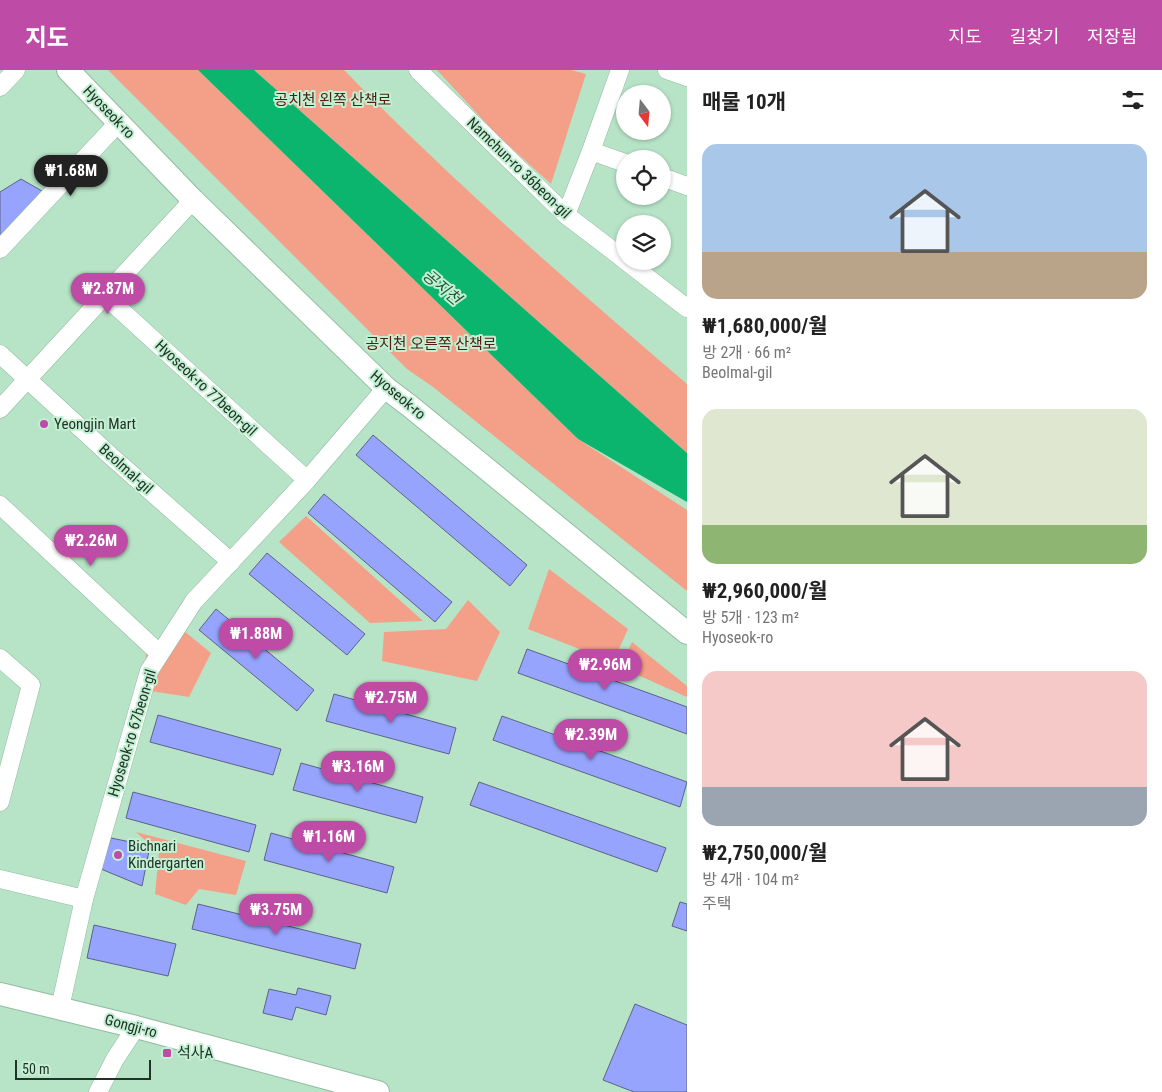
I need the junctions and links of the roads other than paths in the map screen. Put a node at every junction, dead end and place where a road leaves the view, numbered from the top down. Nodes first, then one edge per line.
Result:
1 (16, 70) edge
2 (68, 70) edge
3 (418, 70) edge
4 (620, 70) edge
5 (667, 70) edge
6 (687, 77) edge
7 (0, 87) edge
8 (119, 122) junction
9 (591, 151) junction
10 (616, 161) edge
11 (671, 180) edge
12 (687, 186) edge
13 (193, 200) junction
14 (566, 215) junction
15 (0, 249) edge
16 (616, 253) edge
17 (638, 270) edge
18 (104, 295) junction
19 (687, 308) edge
20 (0, 354) edge
21 (26, 379) junction
22 (386, 388) junction
23 (0, 409) edge
24 (307, 480) junction
25 (0, 505) edge
26 (231, 562) junction
27 (687, 633) edge
28 (159, 653) junction
29 (0, 658) edge
30 (0, 802) edge
31 (0, 879) edge
32 (84, 899) junction
33 (0, 994) edge
34 (60, 1008) junction
35 (136, 1027) junction
36 (98, 1092) edge
37 (378, 1092) edge

1 - 7 street
2 - 8 street, Hyoseok-ro
3 - 14 street, Namchun-ro 36beon-gil
4 - 9 street
5 - 6 street
8 - 13 street, Hyoseok-ro
8 - 15 street
9 - 10 street
9 - 14 street
11 - 12 street
13 - 18 street
13 - 22 street, Hyoseok-ro
14 - 16 street, Namchun-ro 36beon-gil
17 - 19 street, Namchun-ro 36beon-gil
18 - 21 street
18 - 24 street, Hyoseok-ro 77beon-gil
20 - 21 street, Beolmal-gil
21 - 23 street
21 - 26 street, Beolmal-gil
22 - 24 street, Hyoseok-ro 67beon-gil
22 - 27 street, Hyoseok-ro
24 - 26 street, Hyoseok-ro 67beon-gil
25 - 28 street
26 - 28 street, Hyoseok-ro 67beon-gil
28 - 32 street, Hyoseok-ro 67beon-gil
29 - 30 street
31 - 32 street
32 - 34 street, Hyoseok-ro 67beon-gil
33 - 34 street, Gongji-ro
34 - 35 street, Gongji-ro
35 - 36 street
35 - 37 street, Gongji-ro

